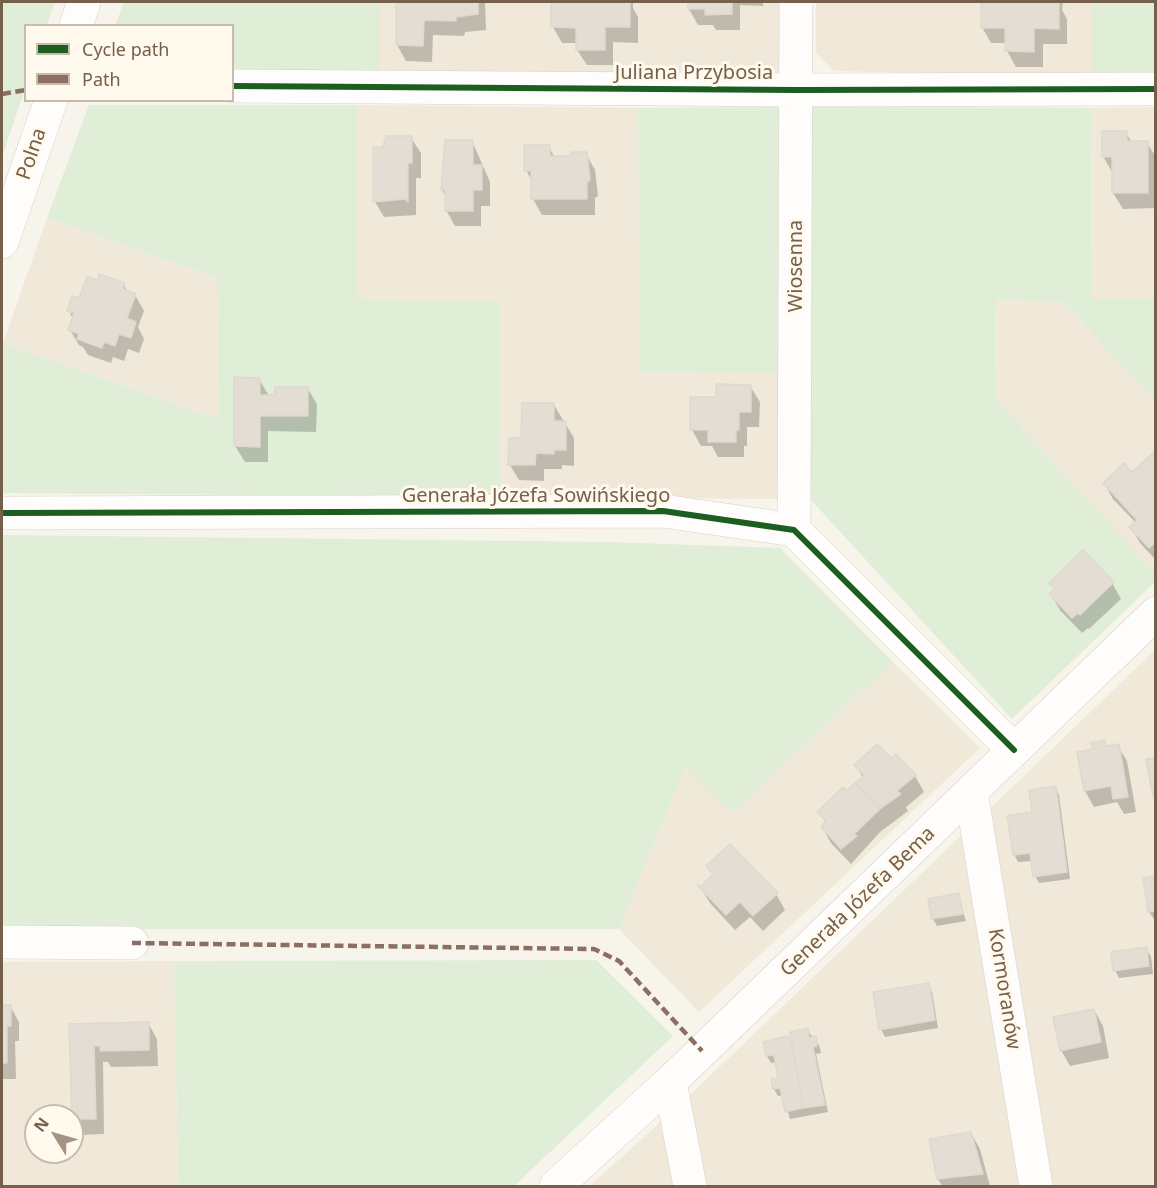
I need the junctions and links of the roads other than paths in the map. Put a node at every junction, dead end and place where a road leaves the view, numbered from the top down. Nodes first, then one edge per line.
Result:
1 (84, 2) edge
2 (796, 2) edge
3 (77, 24) edge
4 (234, 86) edge
5 (1155, 89) edge
6 (797, 90) junction
7 (50, 102) edge
8 (2, 242) edge
9 (2, 513) edge
10 (794, 530) junction
11 (1155, 614) edge
12 (1014, 750) junction
13 (972, 792) junction
14 (2, 942) edge
15 (132, 943) dead end
16 (670, 1082) junction
17 (556, 1186) edge
18 (690, 1186) edge
19 (1036, 1186) edge

1 - 3 street
2 - 6 street, Wiosenna
4 - 6 street, Juliana Przybosia
5 - 6 street, Juliana Przybosia
6 - 10 street, Wiosenna
7 - 8 street, Polna
9 - 10 street, Generała Józefa Sowińskiego
10 - 12 street
11 - 12 street, Generała Józefa Bema
12 - 13 street, Generała Józefa Bema
13 - 16 street, Generała Józefa Bema
13 - 19 street, Kormoranów
14 - 15 street
16 - 17 street, Generała Józefa Bema
16 - 18 street

